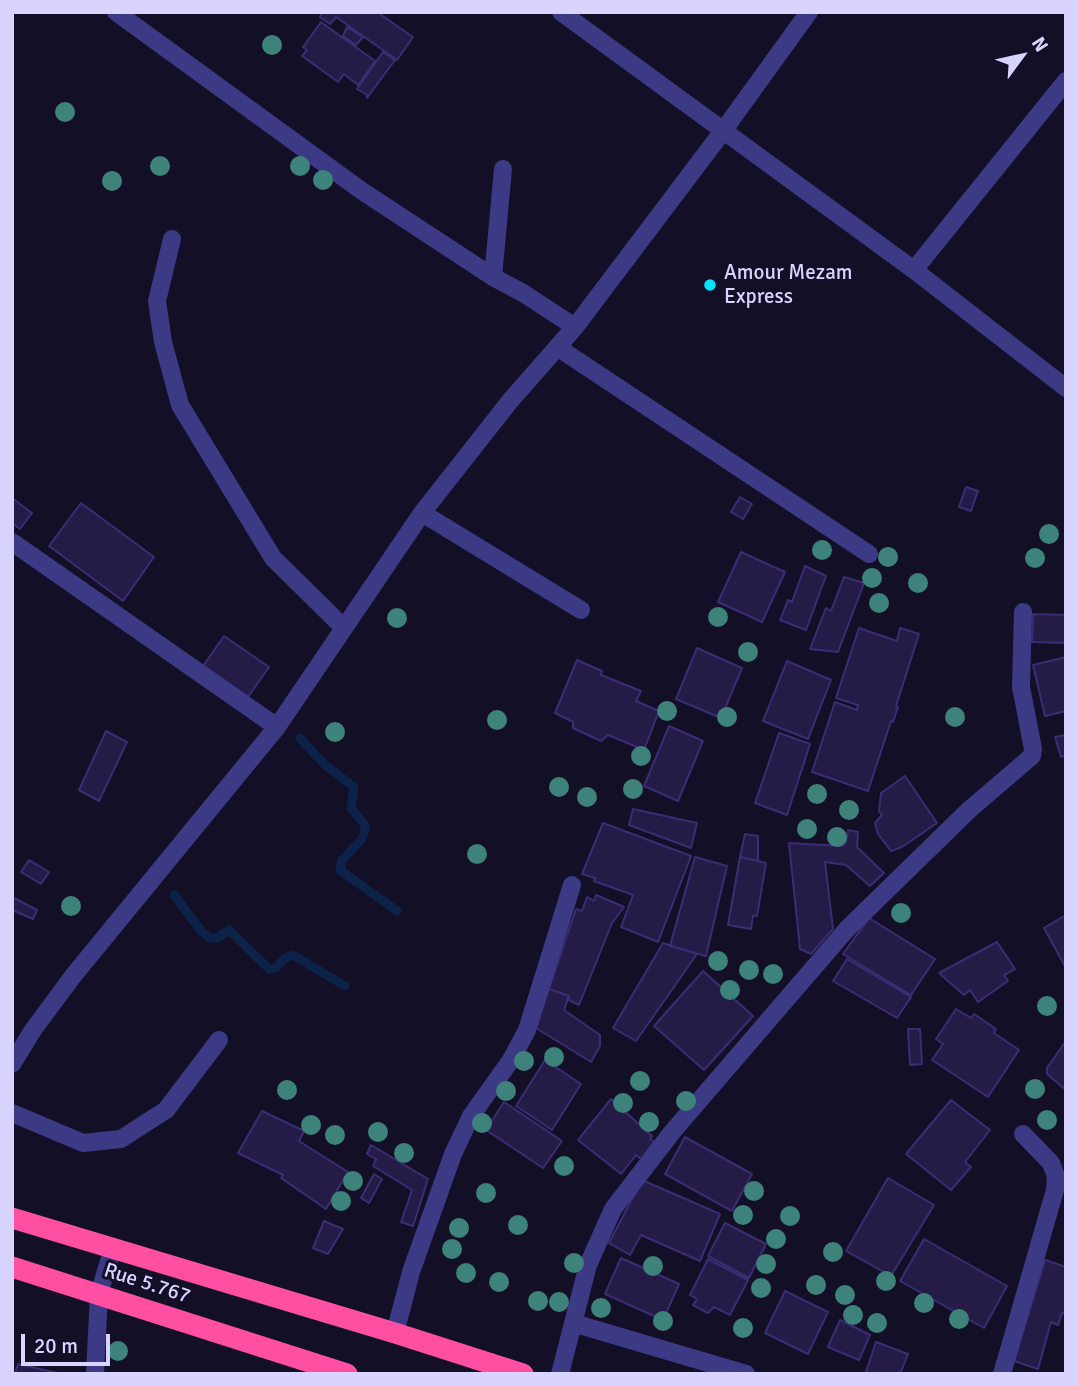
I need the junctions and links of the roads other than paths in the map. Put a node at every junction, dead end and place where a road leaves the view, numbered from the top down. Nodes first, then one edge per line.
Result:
1 (116, 12) edge
2 (561, 12) edge
3 (809, 12) edge
4 (1066, 81) edge
5 (723, 131) junction
6 (503, 170) dead end
7 (172, 239) dead end
8 (914, 270) junction
9 (494, 277) junction
10 (575, 327) junction
11 (557, 347) junction
12 (1066, 388) edge
13 (422, 513) junction
14 (12, 542) edge
15 (869, 554) dead end
16 (582, 610) dead end
17 (1023, 612) dead end
18 (344, 628) junction
19 (277, 727) junction
20 (572, 885) dead end
21 (219, 1040) dead end
22 (12, 1064) edge
23 (12, 1113) edge
24 (1023, 1134) dead end
25 (12, 1218) edge
26 (113, 1248) junction
27 (12, 1268) edge
28 (99, 1294) junction
29 (573, 1322) junction
30 (395, 1333) junction
31 (95, 1374) edge
32 (347, 1374) edge
33 (523, 1374) edge
34 (560, 1374) edge
35 (746, 1374) edge
36 (1002, 1374) edge

1 - 9 street
2 - 5 street
3 - 5 street
4 - 8 street
5 - 8 street
5 - 10 street
6 - 9 street
7 - 18 street
8 - 12 street
9 - 10 street
10 - 11 street
11 - 13 street
11 - 15 street
13 - 16 street
13 - 18 street
14 - 19 street
17 - 29 street
18 - 19 street
19 - 22 street
20 - 30 street
21 - 23 street
24 - 36 street
25 - 26 highway
26 - 28 street
26 - 30 highway
27 - 28 highway, Rue 5.767
28 - 31 street
28 - 32 highway, Rue 5.767
29 - 34 street
29 - 35 street
30 - 33 highway

